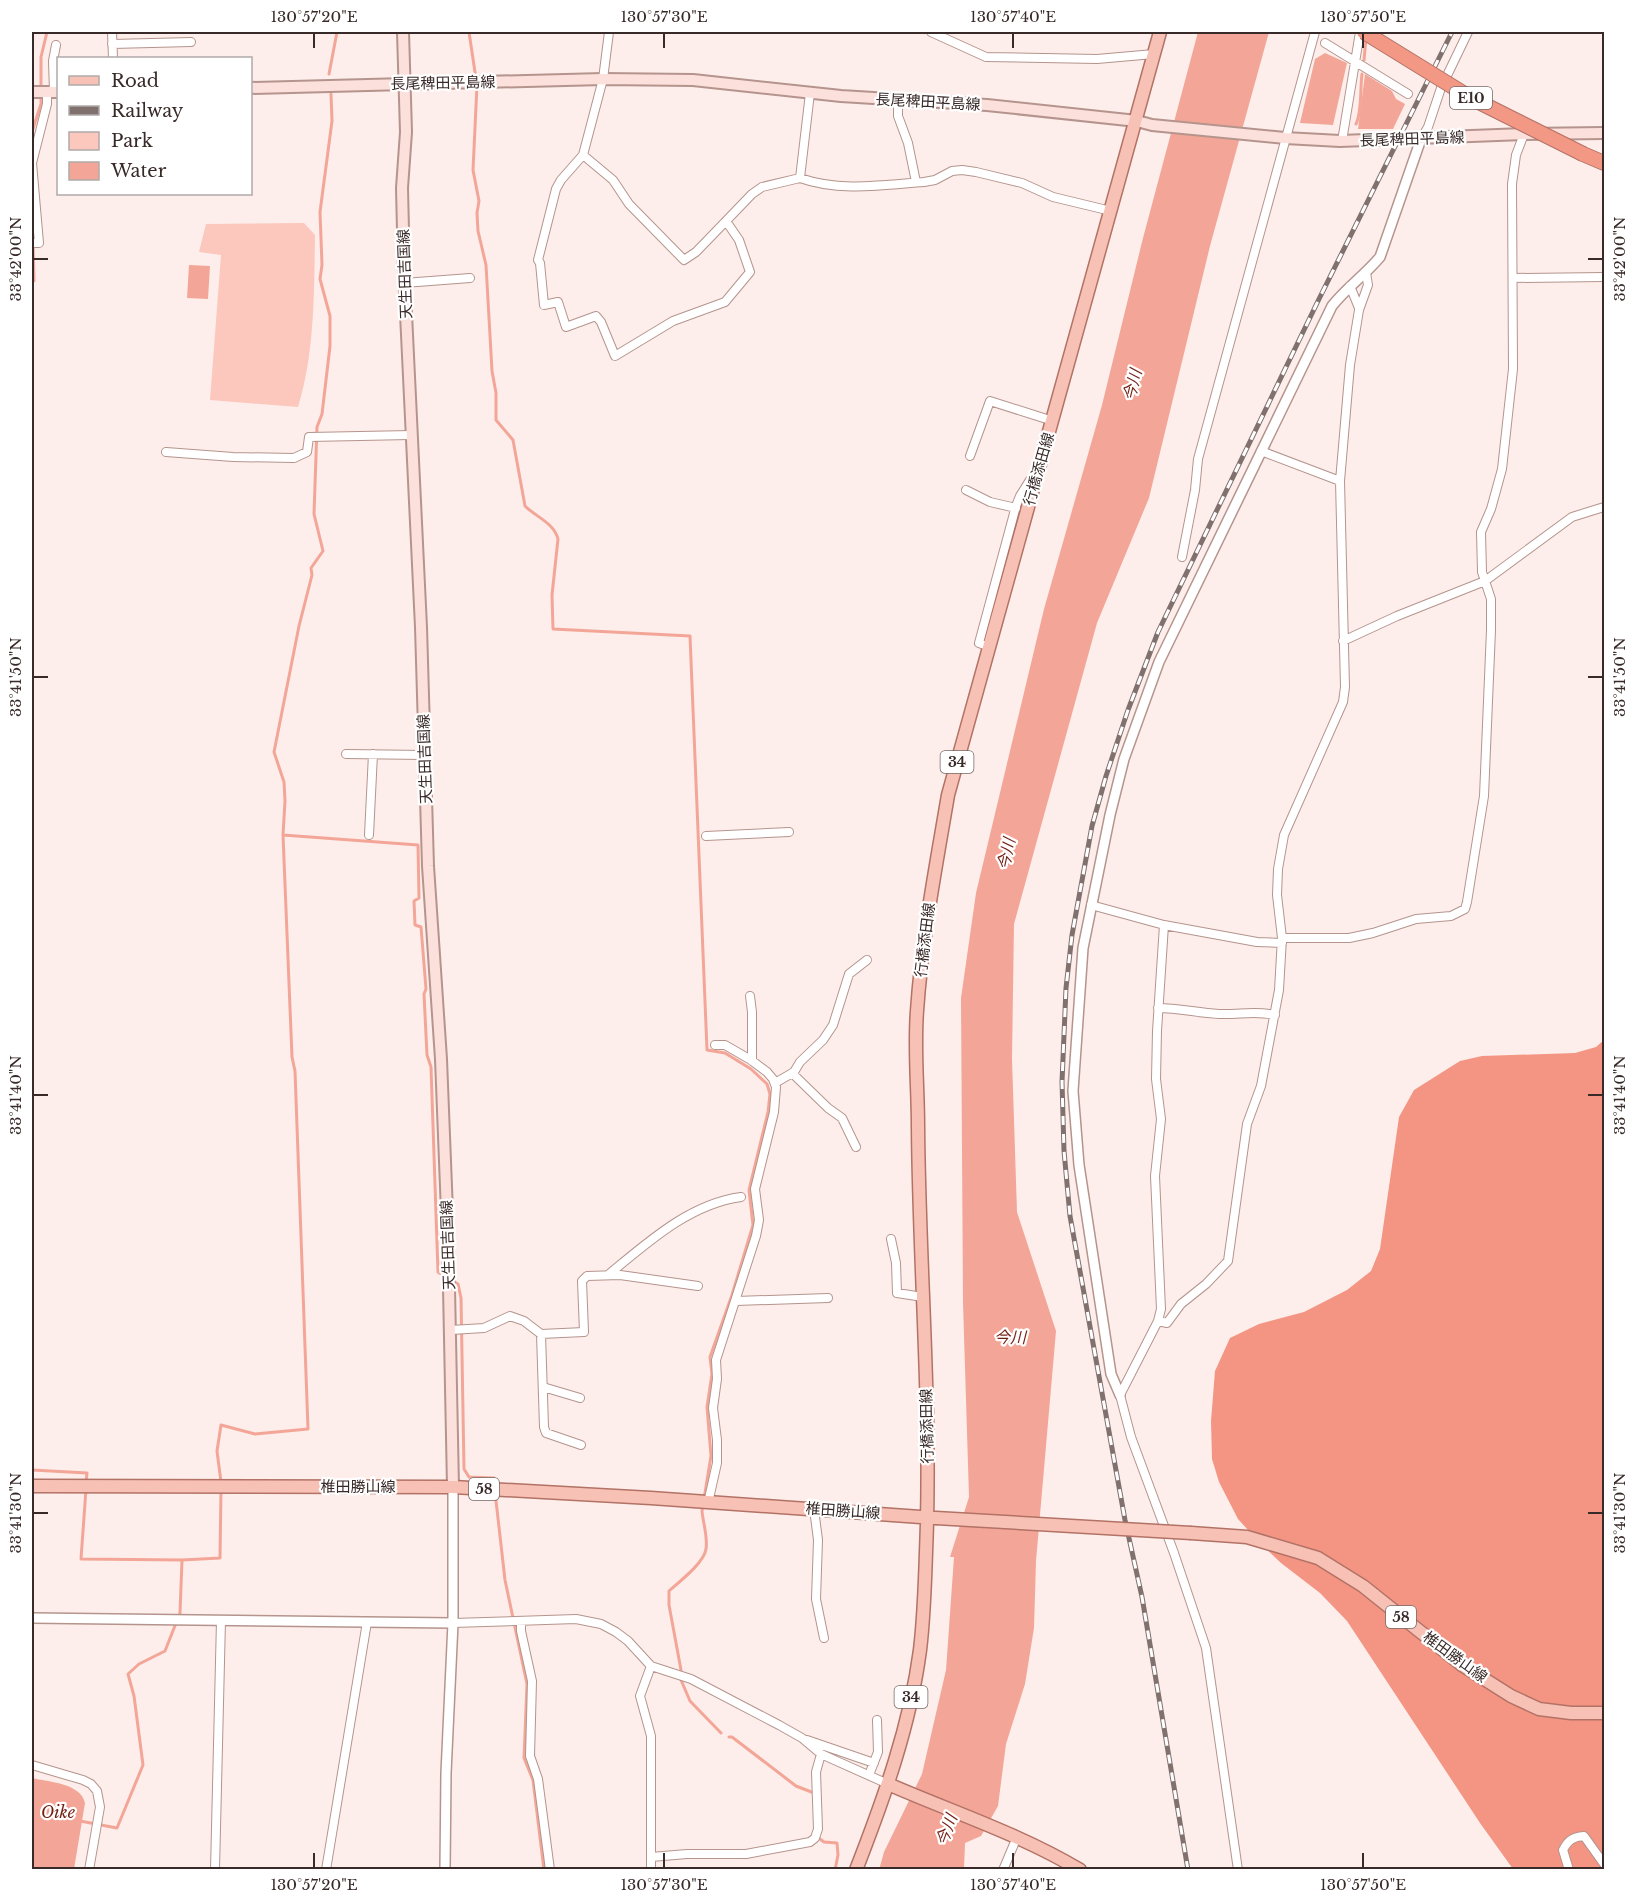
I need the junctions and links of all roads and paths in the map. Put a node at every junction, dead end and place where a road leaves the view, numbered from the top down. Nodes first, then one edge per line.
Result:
1 (112, 32) edge
2 (403, 32) edge
3 (609, 32) edge
4 (931, 32) edge
5 (1160, 32) edge
6 (1314, 32) edge
7 (1362, 32) edge
8 (1468, 32) edge
9 (191, 42) dead end
10 (1324, 43) dead end
11 (112, 44) junction
12 (56, 45) dead end
13 (1154, 54) junction
14 (113, 57) edge
15 (1356, 61) junction
16 (603, 80) junction
17 (406, 84) junction
18 (252, 88) edge
19 (32, 92) edge
20 (53, 92) edge
21 (810, 93) junction
22 (1408, 94) dead end
23 (898, 100) junction
24 (1137, 121) junction
25 (1605, 133) edge
26 (1524, 134) junction
27 (1282, 138) junction
28 (1421, 139) junction
29 (1341, 141) junction
30 (583, 155) junction
31 (1605, 163) edge
32 (800, 178) junction
33 (916, 182) junction
34 (1112, 211) junction
35 (726, 221) junction
36 (32, 243) edge
37 (1366, 273) junction
38 (1605, 277) edge
39 (470, 278) dead end
40 (1513, 278) junction
41 (404, 283) junction
42 (1350, 286) junction
43 (1359, 309) junction
44 (1053, 421) junction
45 (411, 435) junction
46 (1261, 451) junction
47 (166, 452) dead end
48 (970, 456) dead end
49 (1036, 481) junction
50 (1340, 481) junction
51 (966, 490) dead end
52 (1605, 507) edge
53 (1016, 508) junction
54 (1182, 557) dead end
55 (1485, 581) junction
56 (1343, 641) junction
57 (990, 647) junction
58 (346, 754) dead end
59 (373, 754) junction
60 (425, 755) junction
61 (789, 832) dead end
62 (369, 835) dead end
63 (706, 836) dead end
64 (1091, 905) junction
65 (1164, 925) junction
66 (1282, 940) junction
67 (867, 960) dead end
68 (750, 996) dead end
69 (1158, 1008) junction
70 (1275, 1015) junction
71 (715, 1045) dead end
72 (752, 1061) junction
73 (792, 1073) junction
74 (775, 1083) junction
75 (856, 1147) dead end
76 (741, 1197) dead end
77 (891, 1239) dead end
78 (608, 1275) junction
79 (698, 1286) dead end
80 (923, 1297) junction
81 (828, 1298) dead end
82 (736, 1301) junction
83 (1158, 1321) junction
84 (451, 1330) junction
85 (541, 1334) junction
86 (543, 1387) junction
87 (1120, 1395) junction
88 (580, 1398) dead end
89 (581, 1445) dead end
90 (32, 1486) edge
91 (453, 1487) junction
92 (708, 1503) junction
93 (814, 1509) junction
94 (932, 1517) junction
95 (32, 1618) edge
96 (221, 1620) junction
97 (520, 1621) junction
98 (367, 1622) junction
99 (453, 1623) junction
100 (824, 1638) dead end
101 (651, 1666) junction
102 (1605, 1713) edge
103 (877, 1720) dead end
104 (802, 1738) junction
105 (821, 1754) junction
106 (874, 1763) junction
107 (32, 1766) edge
108 (869, 1775) junction
109 (892, 1785) junction
110 (1017, 1837) junction
111 (651, 1857) junction
112 (1605, 1864) edge
113 (89, 1869) edge
114 (215, 1869) edge
115 (326, 1869) edge
116 (445, 1869) edge
117 (550, 1869) edge
118 (651, 1869) edge
119 (856, 1869) edge
120 (1003, 1869) edge
121 (1080, 1869) edge
122 (1238, 1869) edge
123 (1569, 1869) edge

1 - 11 street
2 - 17 main road, 天生田吉国線
3 - 16 street
4 - 13 street
5 - 13 main road, 行橋添田線 / 34
6 - 27 street
7 - 15 street
7 - 31 highway, E10, bridge
8 - 28 street
9 - 11 street
10 - 15 street
11 - 14 street
12 - 20 street
13 - 24 main road, 行橋添田線 / 34
15 - 22 street
15 - 29 street
16 - 17 main road, 長尾稗田平島線
16 - 21 main road, 長尾稗田平島線
16 - 30 street
17 - 18 main road, 長尾稗田平島線
17 - 41 main road, 天生田吉国線
19 - 20 main road
20 - 36 street
21 - 23 main road, 長尾稗田平島線
21 - 32 street
23 - 24 main road, 長尾稗田平島線
23 - 33 street
24 - 27 main road, 長尾稗田平島線
24 - 34 main road, 行橋添田線 / 34
25 - 26 main road, 長尾稗田平島線
26 - 28 main road, 長尾稗田平島線
26 - 40 street
27 - 29 main road, 長尾稗田平島線
27 - 54 street
28 - 29 main road, 長尾稗田平島線
28 - 37 street
30 - 35 street
30 - 35 street
32 - 33 street
32 - 35 street
33 - 34 street
34 - 44 main road, 行橋添田線 / 34
37 - 42 street
37 - 43 street
38 - 40 street
39 - 41 street
40 - 55 street
41 - 45 main road, 天生田吉国線
42 - 43 street
42 - 46 street
43 - 50 street
44 - 48 street
44 - 49 main road, 行橋添田線 / 34
45 - 47 street
45 - 60 main road, 天生田吉国線
46 - 50 street
46 - 64 street
49 - 53 street
49 - 57 main road, 行橋添田線 / 34
50 - 56 street
51 - 53 street
52 - 55 street
53 - 57 street
55 - 56 street
55 - 66 street
56 - 66 street
57 - 80 main road, 行橋添田線 / 34
58 - 59 street
59 - 60 street
59 - 62 street
60 - 84 main road, 天生田吉国線
61 - 63 street
64 - 65 street
64 - 87 street
65 - 66 street
65 - 69 street
66 - 70 street
67 - 73 street
68 - 72 street
69 - 70 street
69 - 83 street
70 - 83 street
71 - 72 street
72 - 74 street
73 - 74 street
73 - 75 street
74 - 82 street
76 - 78 street
77 - 80 street
78 - 79 street
78 - 85 street
80 - 94 main road, 行橋添田線 / 34
81 - 82 street
82 - 92 street
83 - 87 street
84 - 85 street
84 - 91 main road, 天生田吉国線
85 - 86 street
86 - 88 street
86 - 89 street
87 - 122 street
90 - 91 main road, 椎田勝山線 / 58
91 - 92 main road, 椎田勝山線 / 58
91 - 99 street
92 - 93 main road, 椎田勝山線 / 58
93 - 94 main road, 椎田勝山線 / 58
93 - 100 street
94 - 102 main road, 椎田勝山線 / 58, bridge
94 - 109 main road, 行橋添田線 / 34
95 - 96 street
96 - 98 street
96 - 114 street
97 - 99 street
97 - 101 street
97 - 117 street
98 - 99 street
98 - 115 street
99 - 116 street
101 - 104 street
101 - 111 street
103 - 106 street
104 - 105 street
104 - 106 street
105 - 108 street
105 - 111 street
106 - 108 street
107 - 113 street
108 - 109 street
109 - 110 main road
109 - 119 main road, 行橋添田線 / 34
110 - 120 street
110 - 121 main road
111 - 118 street
112 - 123 street

